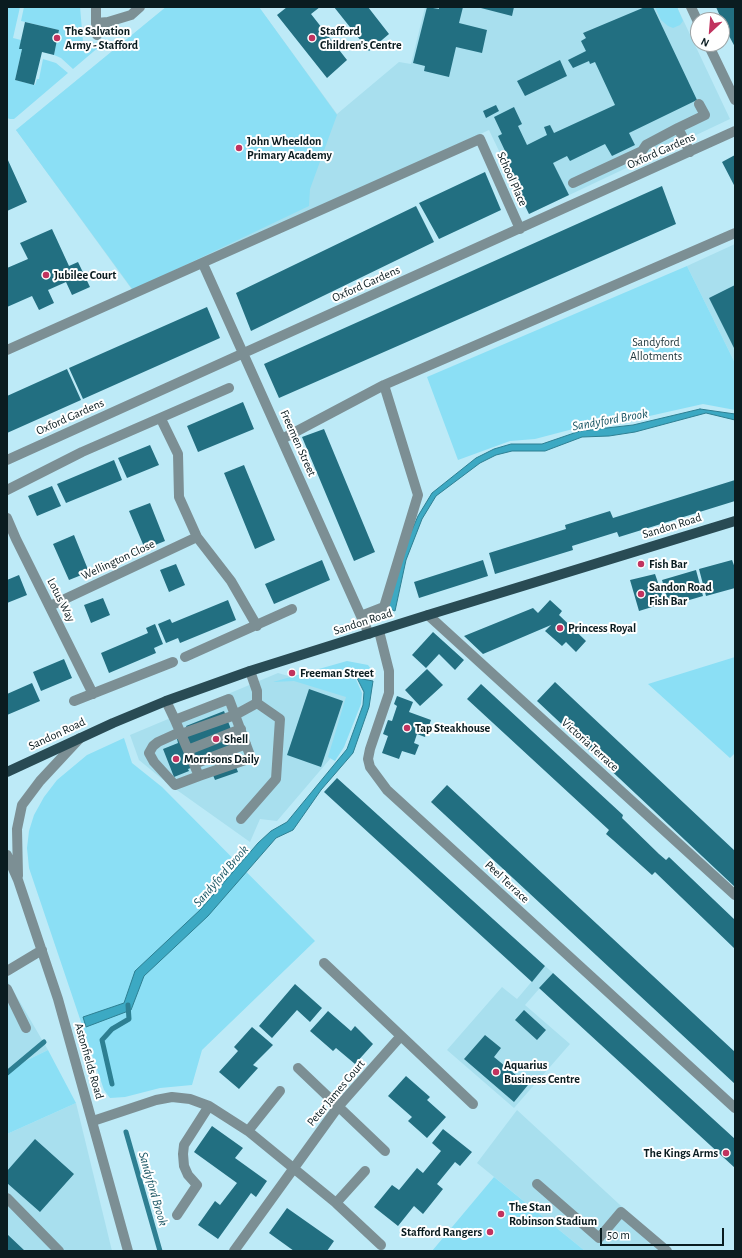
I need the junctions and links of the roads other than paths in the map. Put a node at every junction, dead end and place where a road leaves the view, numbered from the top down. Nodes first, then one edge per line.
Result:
1 (96, 7) edge
2 (140, 7) edge
3 (96, 23) junction
4 (96, 35) dead end
5 (712, 52) edge
6 (735, 100) edge
7 (700, 104) dead end
8 (678, 128) junction
9 (735, 132) edge
10 (690, 152) junction
11 (573, 183) dead end
12 (520, 229) junction
13 (735, 233) edge
14 (203, 264) junction
15 (7, 350) edge
16 (244, 354) junction
17 (384, 385) junction
18 (229, 388) dead end
19 (161, 419) junction
20 (282, 439) junction
21 (7, 460) edge
22 (7, 490) edge
23 (7, 518) edge
24 (735, 521) edge
25 (197, 537) junction
26 (11, 541) edge
27 (50, 606) junction
28 (292, 609) dead end
29 (428, 615) junction
30 (362, 616) junction
31 (257, 626) junction
32 (379, 631) junction
33 (369, 634) junction
34 (185, 657) dead end
35 (173, 662) dead end
36 (250, 672) junction
37 (93, 694) junction
38 (74, 701) dead end
39 (166, 701) junction
40 (257, 704) junction
41 (235, 715) junction
42 (175, 720) junction
43 (241, 729) junction
44 (181, 733) junction
45 (80, 738) junction
46 (246, 744) junction
47 (188, 750) junction
48 (194, 764) junction
49 (7, 772) edge
50 (199, 776) junction
51 (242, 819) dead end
52 (7, 855) edge
53 (7, 869) edge
54 (18, 880) junction
55 (735, 895) edge
56 (42, 950) junction
57 (324, 963) dead end
58 (7, 971) edge
59 (7, 989) edge
60 (26, 1028) dead end
61 (400, 1037) junction
62 (298, 1068) dead end
63 (280, 1091) dead end
64 (473, 1104) dead end
65 (209, 1106) junction
66 (338, 1107) junction
67 (735, 1108) edge
68 (93, 1121) junction
69 (248, 1131) junction
70 (385, 1151) dead end
71 (293, 1167) junction
72 (365, 1171) dead end
73 (537, 1184) dead end
74 (7, 1198) edge
75 (336, 1203) junction
76 (177, 1215) dead end
77 (381, 1245) dead end
78 (237, 1250) edge
79 (59, 1251) edge
80 (128, 1251) edge
81 (667, 1251) edge

1 - 3 street
2 - 3 street
3 - 4 street
5 - 6 street
7 - 8 street
8 - 10 street
8 - 11 street
9 - 10 street, Oxford Gardens
10 - 12 street, Oxford Gardens
12 - 14 street, School Place
12 - 16 street, Oxford Gardens
13 - 17 street
14 - 15 street
14 - 16 street, Freemen Street
16 - 20 street, Freemen Street
16 - 21 street, Oxford Gardens
17 - 20 street
17 - 30 street
18 - 19 street
19 - 22 street
19 - 25 street
20 - 30 street, Freemen Street
23 - 26 street, Lotus Way
24 - 29 main road, Sandon Road
25 - 27 street, Wellington Close
25 - 31 street
26 - 27 street, Lotus Way
27 - 37 street, Lotus Way
28 - 31 street
29 - 32 main road, Sandon Road
29 - 55 street, Victoria Terrace
30 - 33 street, Freemen Street
31 - 34 street
32 - 33 main road, Sandon Road
32 - 67 street, Peel Terrace
33 - 36 main road, Sandon Road
35 - 37 street
36 - 39 main road, Sandon Road
36 - 40 street
37 - 38 street
39 - 42 street
39 - 45 main road, Sandon Road
40 - 41 street
40 - 51 street
41 - 42 street
41 - 43 street
41 - 44 street
42 - 44 street
43 - 46 street
43 - 47 street
44 - 47 street
44 - 50 street
45 - 49 main road, Sandon Road
45 - 54 street, Astonfields Road
46 - 48 street
46 - 50 street
47 - 48 street
48 - 50 street
52 - 54 street, Astonfields Road
53 - 54 street, Astonfields Road
54 - 56 street, Astonfields Road
56 - 58 street
56 - 68 street, Astonfields Road
57 - 61 street
59 - 60 street
61 - 64 street
61 - 66 street, Peter James Court
62 - 66 street
63 - 69 street
65 - 68 street
65 - 69 street
65 - 76 street
66 - 70 street
66 - 71 street, Peter James Court
68 - 80 street, Astonfields Road
69 - 71 street
71 - 75 street
71 - 78 street, Peter James Court
72 - 75 street
73 - 81 street
74 - 79 street
75 - 77 street

